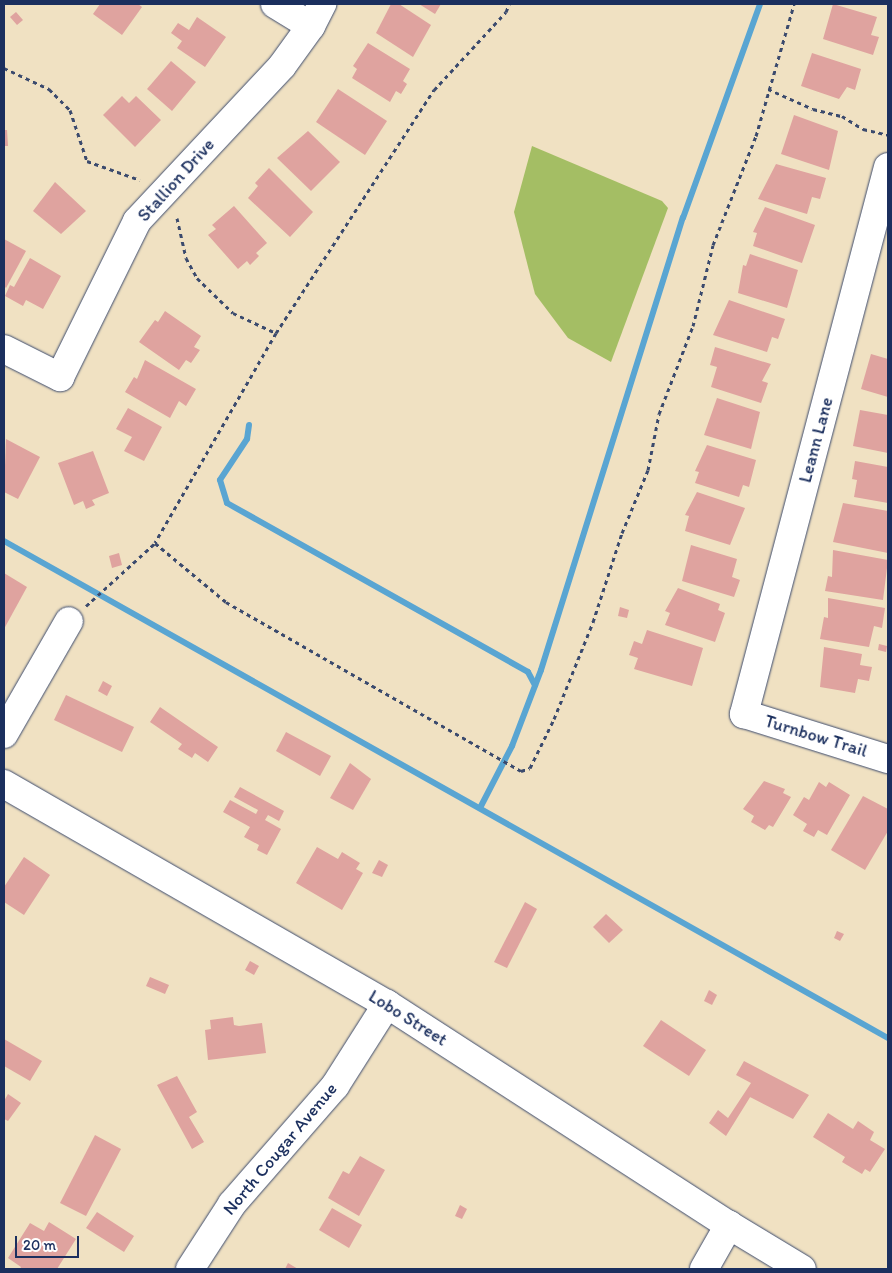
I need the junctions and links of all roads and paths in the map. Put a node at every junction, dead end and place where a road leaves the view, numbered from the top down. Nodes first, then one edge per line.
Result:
1 (275, 4) edge
2 (509, 4) edge
3 (794, 4) edge
4 (316, 15) edge
5 (4, 68) edge
6 (768, 89) junction
7 (888, 135) edge
8 (888, 167) edge
9 (140, 180) dead end
10 (177, 218) dead end
11 (276, 333) junction
12 (4, 349) edge
13 (155, 543) junction
14 (69, 621) joint
15 (744, 714) joint
16 (4, 734) edge
17 (888, 759) edge
18 (4, 784) edge
19 (386, 1004) junction
20 (728, 1226) junction
21 (190, 1269) edge
22 (704, 1269) edge
23 (802, 1269) edge

1 - 4 street
2 - 11 path
3 - 6 path
4 - 12 street, Stallion Drive
5 - 9 path
6 - 7 path
6 - 13 path
8 - 15 street, Leann Lane
10 - 11 path
11 - 13 path
13 - 14 path
14 - 16 street
15 - 17 street, Turnbow Trail
18 - 19 street, Lobo Street
19 - 20 street, Lobo Street
19 - 21 street, North Cougar Avenue
20 - 22 street
20 - 23 street, Lobo Street

